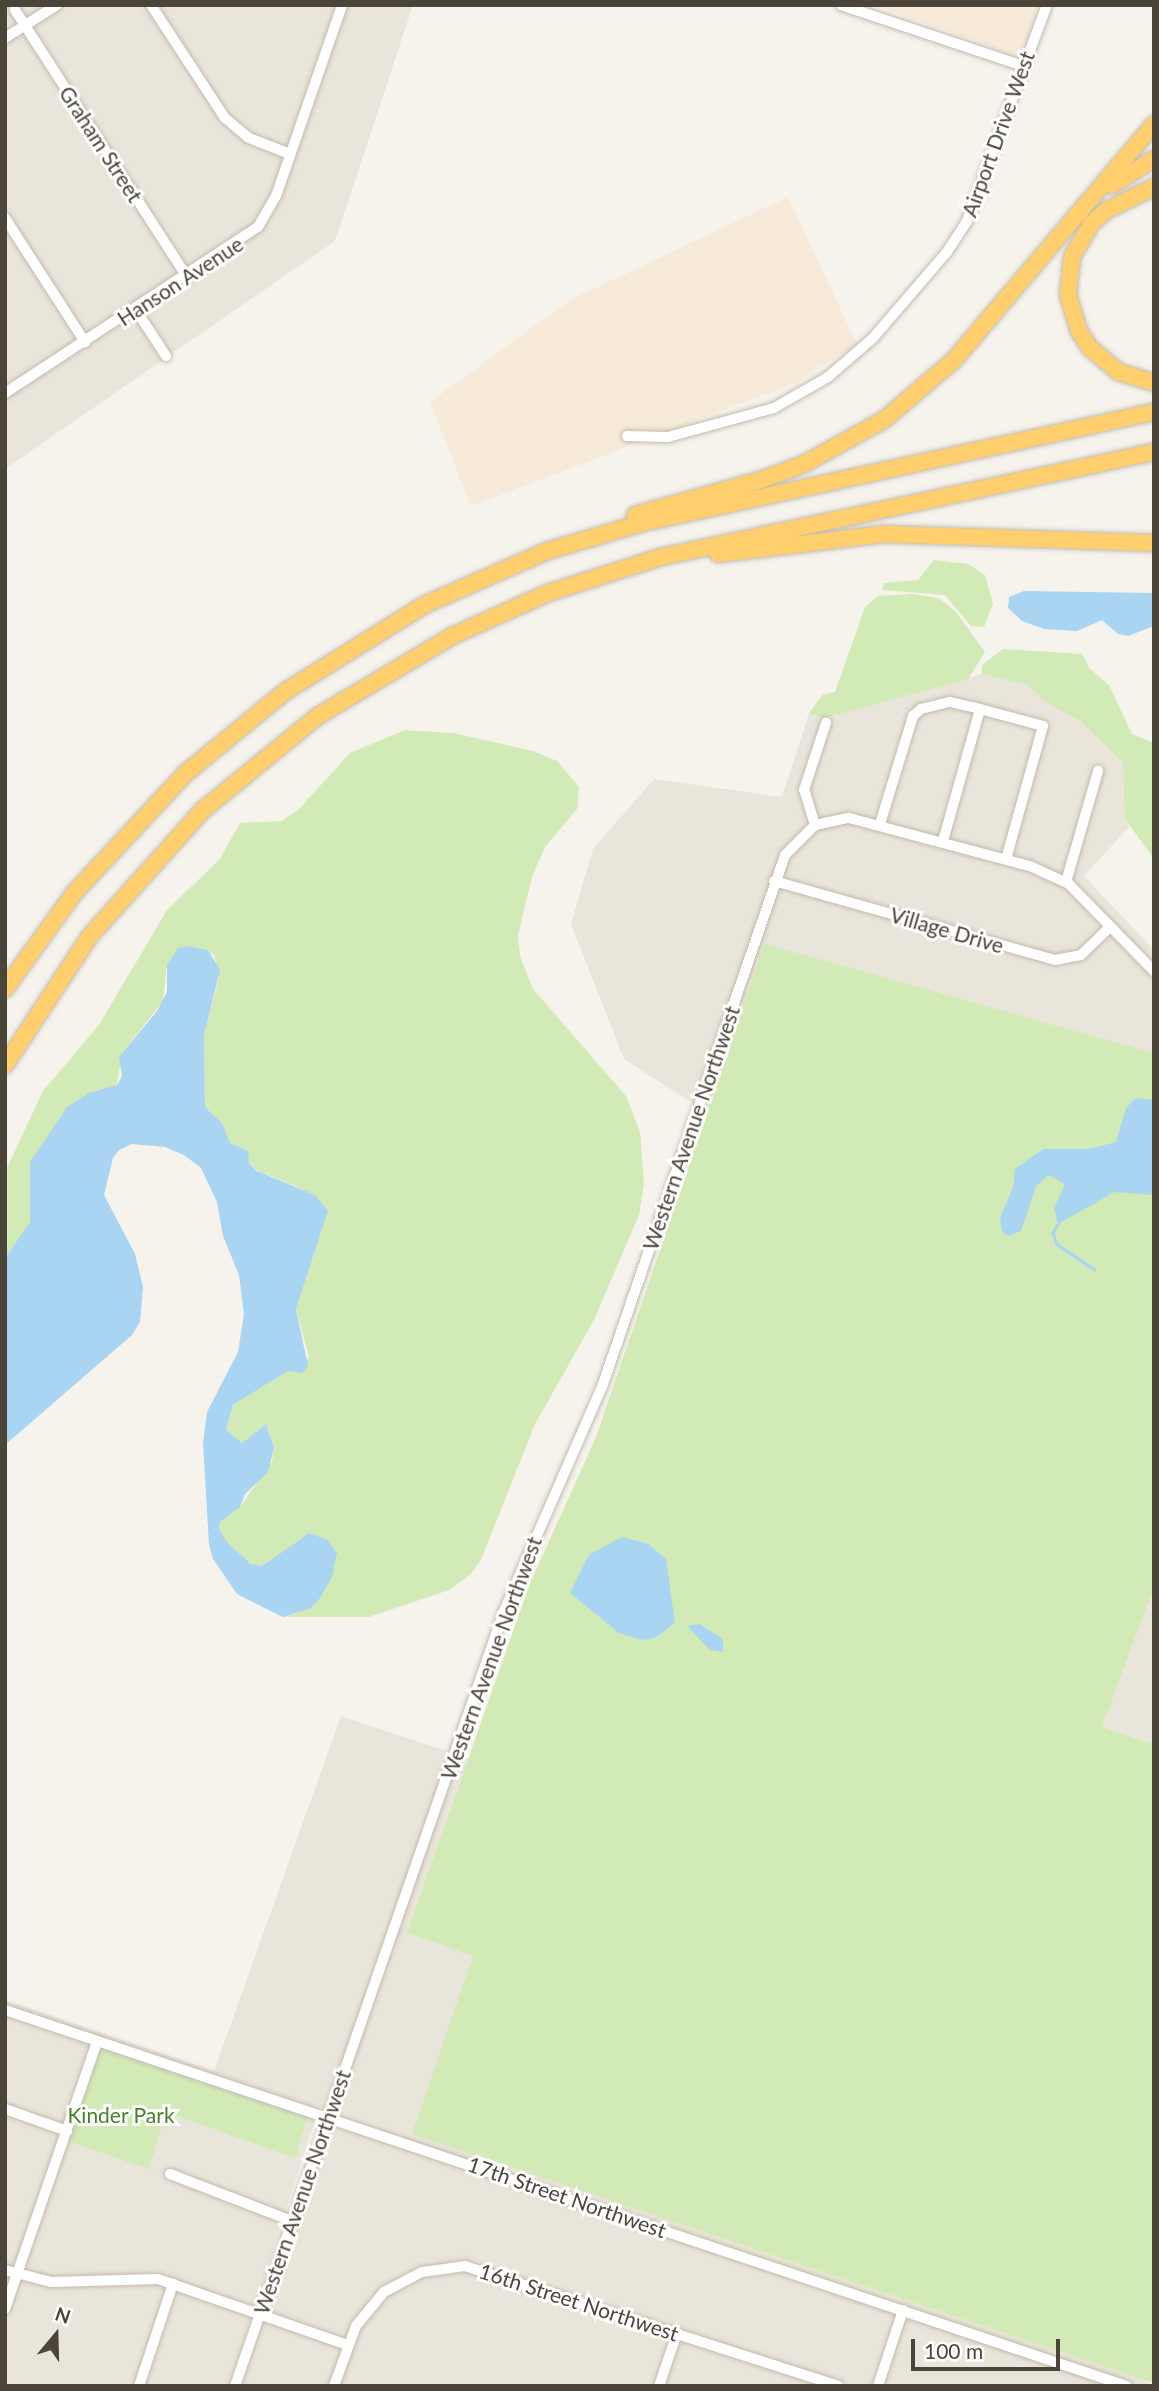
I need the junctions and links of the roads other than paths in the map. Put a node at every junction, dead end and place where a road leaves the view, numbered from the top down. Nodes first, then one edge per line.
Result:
1 (57, 5) edge
2 (151, 5) edge
3 (342, 5) edge
4 (841, 5) edge
5 (1047, 5) edge
6 (15, 10) dead end
7 (25, 26) junction
8 (5, 38) edge
9 (1023, 66) junction
10 (1154, 124) edge
11 (290, 154) junction
12 (1154, 159) edge
13 (1154, 187) edge
14 (1154, 193) edge
15 (1128, 199) junction
16 (1089, 205) junction
17 (5, 218) edge
18 (187, 277) junction
19 (136, 310) junction
20 (85, 342) junction
21 (166, 356) dead end
22 (1154, 383) edge
23 (5, 393) edge
24 (1154, 412) edge
25 (627, 436) dead end
26 (1154, 452) edge
27 (1154, 543) edge
28 (622, 568) junction
29 (486, 575) junction
30 (979, 709) junction
31 (826, 723) dead end
32 (1098, 772) dead end
33 (880, 824) junction
34 (815, 825) junction
35 (943, 841) junction
36 (1006, 859) junction
37 (774, 881) junction
38 (1066, 882) junction
39 (1110, 927) junction
40 (1154, 971) edge
41 (5, 989) edge
42 (5, 1065) edge
43 (5, 2010) edge
44 (97, 2042) junction
45 (5, 2109) edge
46 (327, 2118) junction
47 (67, 2131) junction
48 (170, 2174) dead end
49 (292, 2221) junction
50 (5, 2270) edge
51 (17, 2274) junction
52 (173, 2284) junction
53 (5, 2309) edge
54 (903, 2311) junction
55 (260, 2314) junction
56 (677, 2333) junction
57 (347, 2346) junction
58 (139, 2386) edge
59 (235, 2386) edge
60 (334, 2386) edge
61 (659, 2386) edge
62 (838, 2386) edge
63 (878, 2386) edge
64 (1127, 2386) edge

1 - 7 street
2 - 11 street
3 - 11 street, Hanson Avenue
4 - 9 street
5 - 9 street, Airport Drive West
6 - 7 street, Graham Street
7 - 8 street
7 - 18 street, Graham Street
9 - 25 street, Airport Drive West
10 - 16 highway
11 - 18 street, Hanson Avenue
12 - 16 highway
13 - 15 highway
14 - 15 highway
15 - 22 highway
16 - 29 highway
17 - 20 street
18 - 19 street, Hanson Avenue
19 - 20 street, Hanson Avenue
19 - 21 street
20 - 23 street, Hanson Avenue
24 - 29 highway
26 - 28 highway
27 - 28 highway
28 - 42 highway
29 - 41 highway
30 - 33 street
30 - 35 street
30 - 36 street
31 - 34 street
32 - 38 street
33 - 34 street
33 - 35 street
34 - 37 street, Western Avenue Northwest
35 - 36 street
36 - 38 street
37 - 39 street, Village Drive
37 - 46 street, Western Avenue Northwest
38 - 39 street
39 - 40 street
43 - 44 street, 17th Street Northwest
44 - 46 street, 17th Street Northwest
44 - 47 street
45 - 47 street
46 - 49 street, Western Avenue Northwest
46 - 54 street, 17th Street Northwest
47 - 51 street
48 - 49 street
49 - 55 street, Western Avenue Northwest
50 - 51 street
51 - 52 street
51 - 53 street
52 - 55 street
52 - 58 street
54 - 63 street
54 - 64 street, 17th Street Northwest
55 - 57 street
55 - 59 street, Western Avenue Northwest
56 - 57 street, 16th Street Northwest
56 - 61 street
56 - 62 street, 16th Street Northwest
57 - 60 street, 16th Street Northwest

